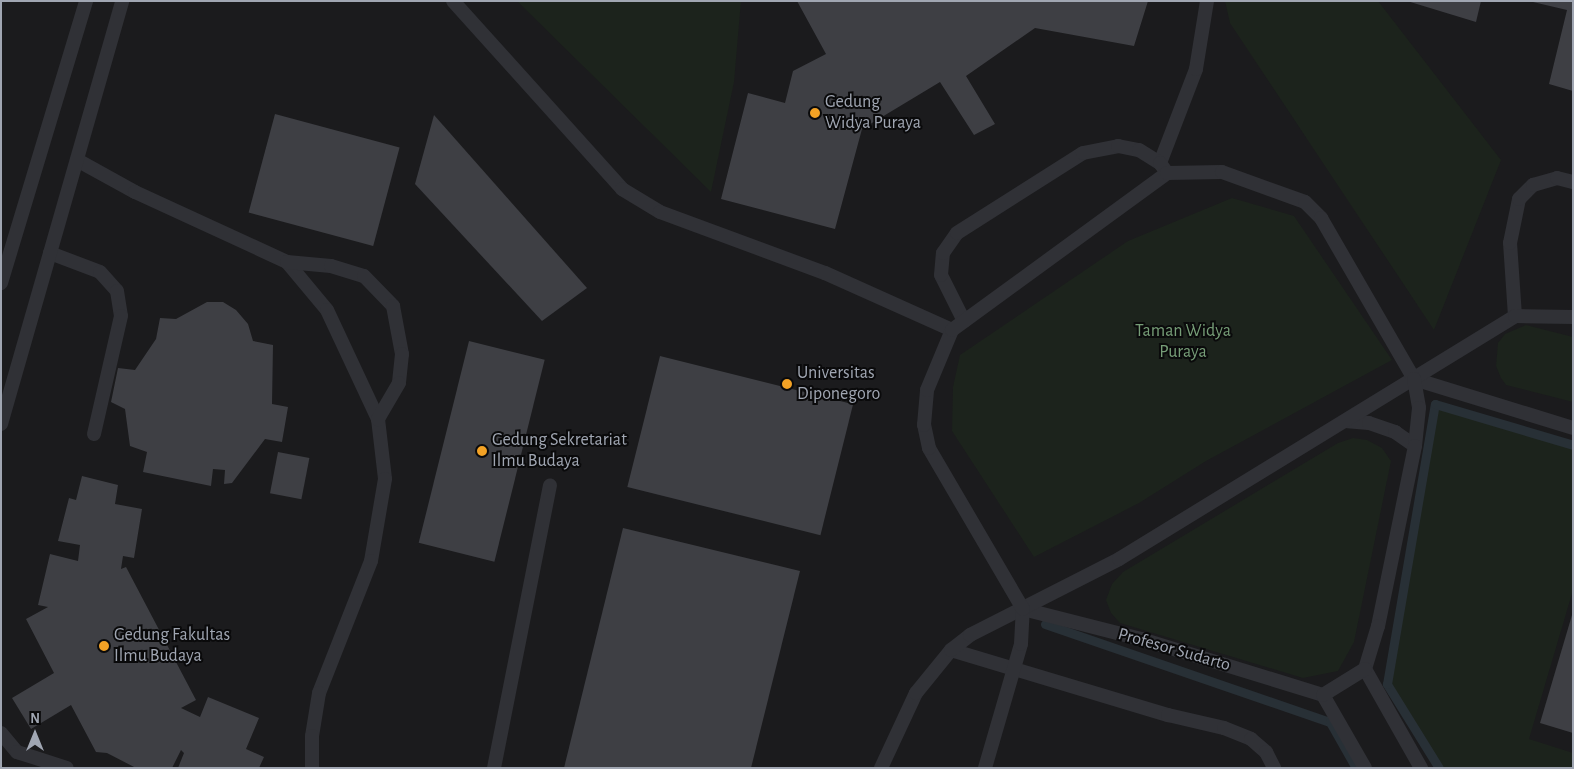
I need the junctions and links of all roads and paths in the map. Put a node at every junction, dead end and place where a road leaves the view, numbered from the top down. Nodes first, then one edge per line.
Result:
1 (86, 1) edge
2 (122, 1) edge
3 (453, 1) edge
4 (1207, 1) edge
5 (77, 160) junction
6 (1163, 168) junction
7 (1573, 182) edge
8 (50, 252) junction
9 (287, 262) junction
10 (1, 283) edge
11 (1515, 316) junction
12 (1573, 317) edge
13 (964, 322) junction
14 (952, 330) junction
15 (1414, 379) junction
16 (378, 419) junction
17 (1345, 421) junction
18 (1, 424) edge
19 (1573, 428) edge
20 (94, 434) dead end
21 (1415, 446) junction
22 (550, 485) dead end
23 (1024, 609) junction
24 (951, 650) junction
25 (1365, 669) junction
26 (1015, 670) junction
27 (1323, 696) junction
28 (1, 733) edge
29 (67, 768) edge
30 (312, 768) edge
31 (494, 768) edge
32 (881, 768) edge
33 (985, 768) edge
34 (1274, 768) edge
35 (1365, 768) edge
36 (1421, 768) edge

1 - 10 lane
2 - 5 lane
3 - 14 lane
4 - 6 lane
5 - 8 lane
5 - 9 lane
6 - 13 lane
6 - 13 lane
6 - 15 lane
7 - 11 lane
8 - 18 lane
8 - 20 lane
9 - 16 lane
9 - 16 lane
11 - 12 lane
11 - 15 lane
13 - 14 lane
14 - 23 lane
15 - 17 lane
15 - 19 lane
15 - 21 lane
16 - 30 lane
17 - 21 lane
17 - 23 lane
21 - 25 lane
22 - 31 lane
23 - 24 lane
23 - 26 lane
23 - 27 lane, Profesor Sudarto
24 - 26 lane
24 - 32 lane
25 - 27 lane
25 - 36 lane
26 - 33 lane
26 - 34 lane
27 - 35 lane
28 - 29 lane

